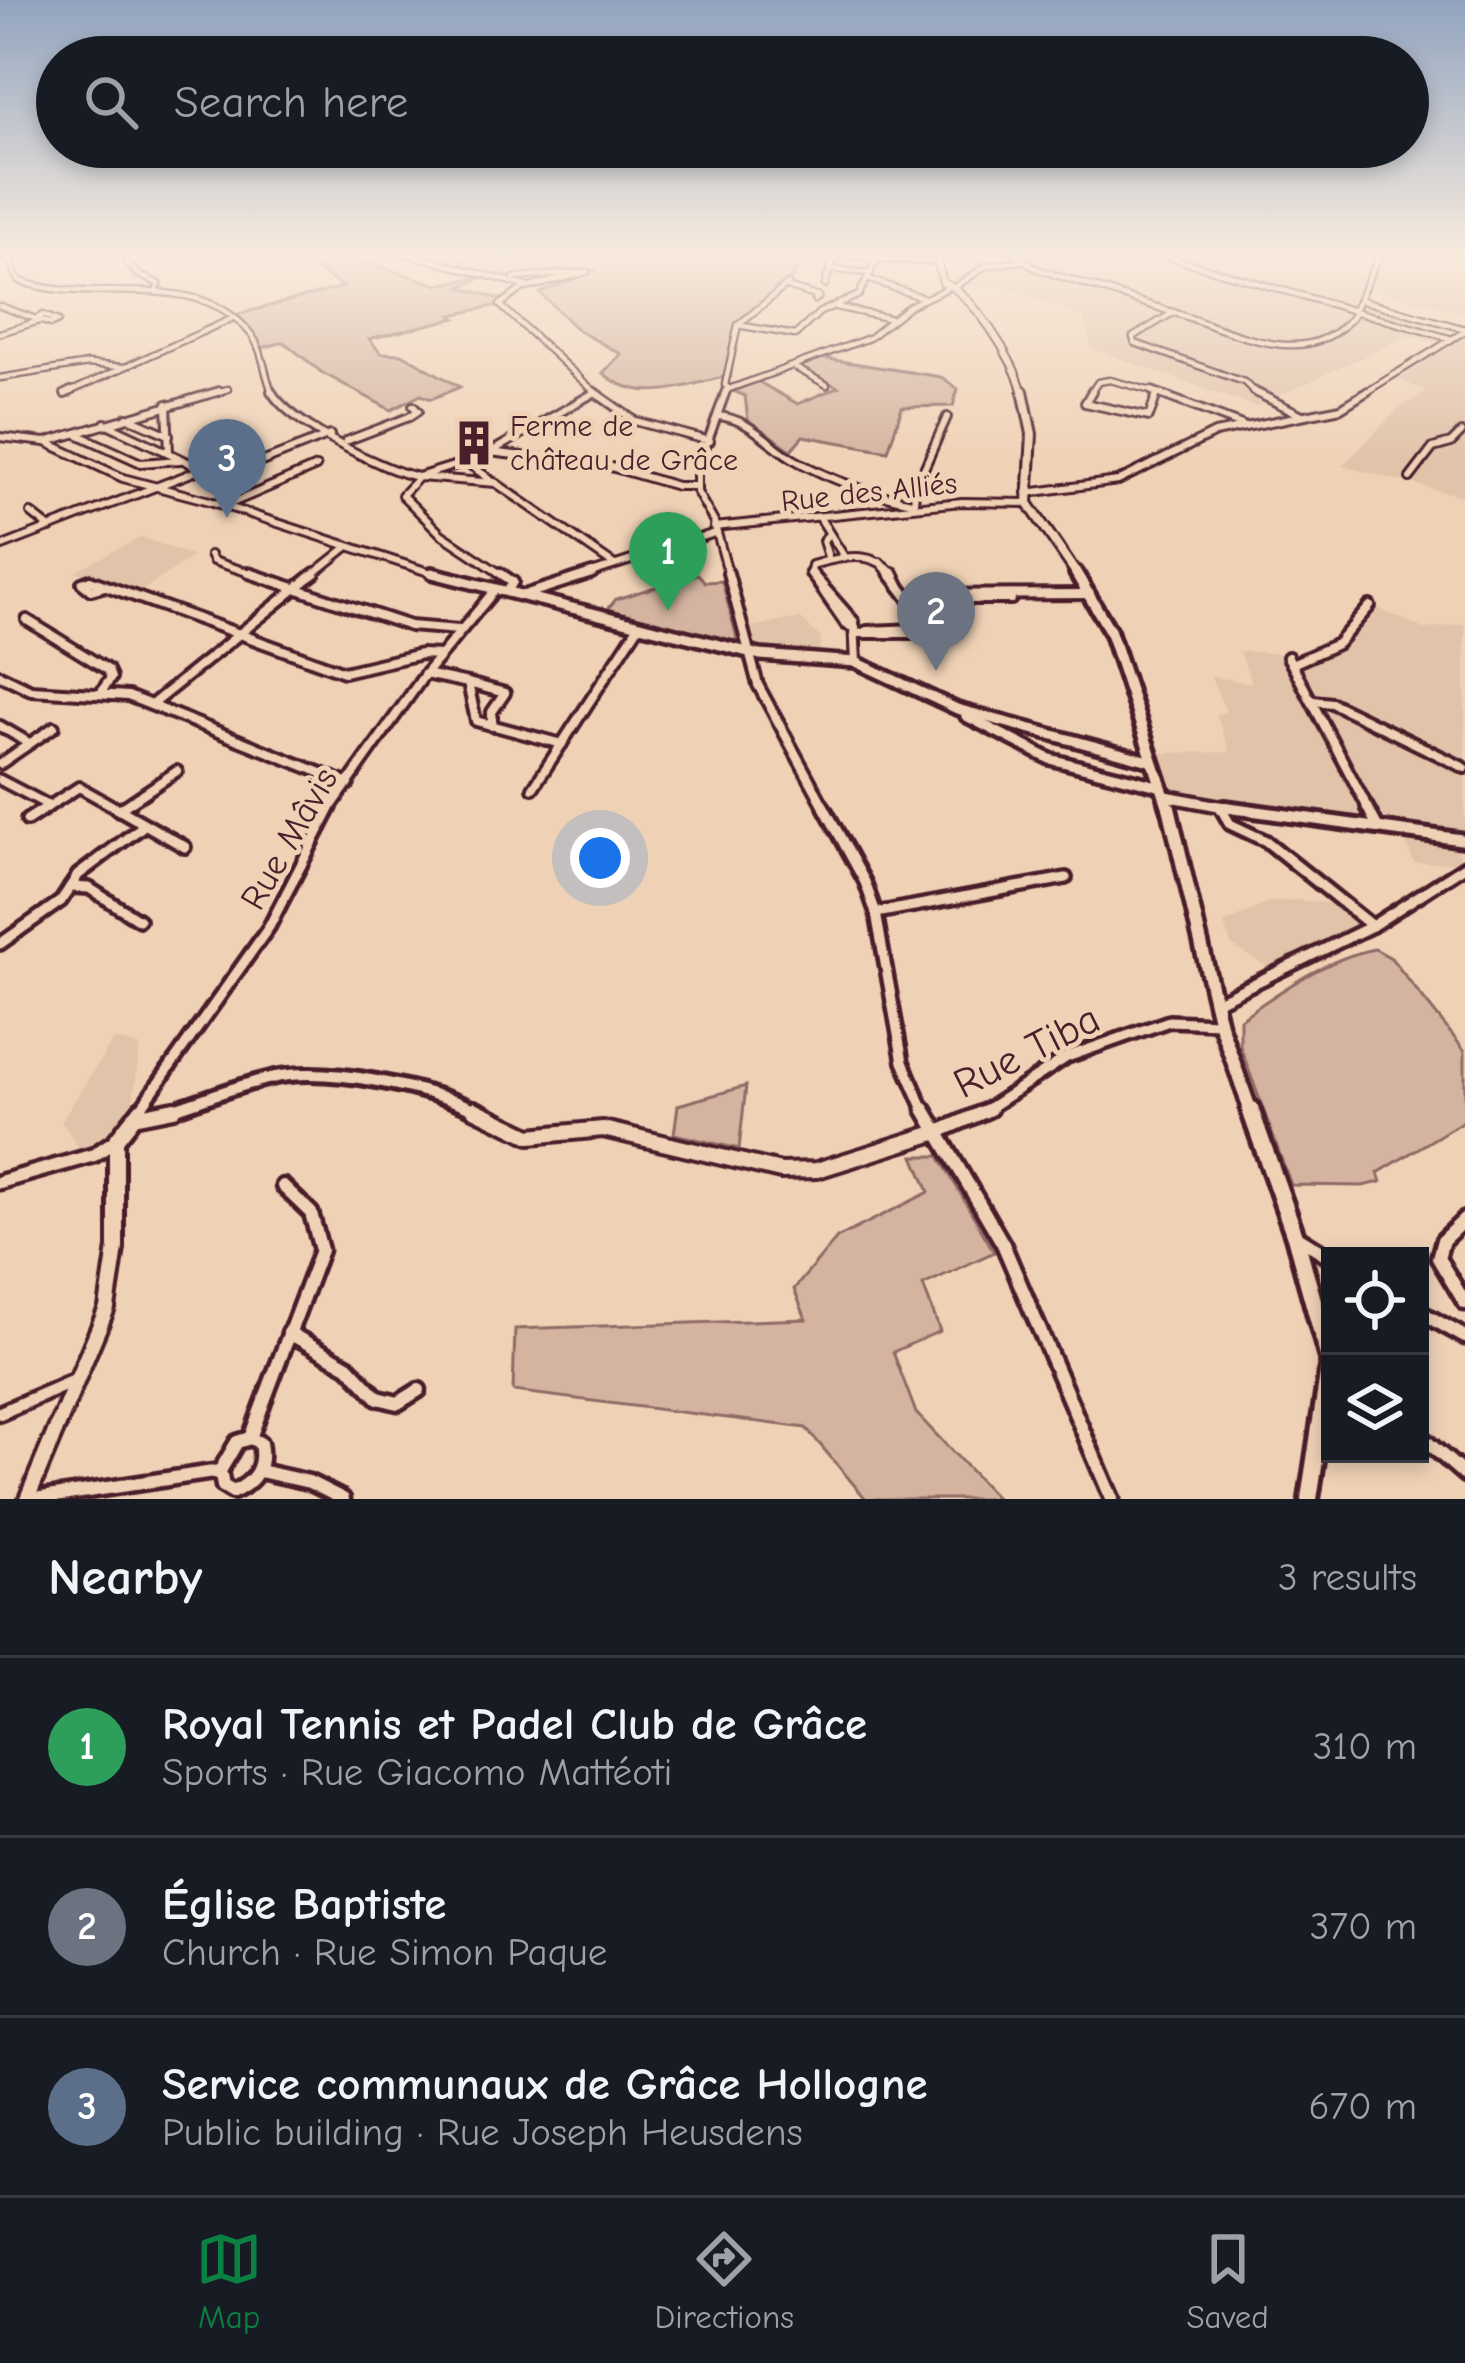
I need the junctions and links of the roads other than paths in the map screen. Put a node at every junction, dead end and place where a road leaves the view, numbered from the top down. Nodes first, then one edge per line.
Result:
1 (31, 322) edge
2 (224, 322) edge
3 (235, 322) edge
4 (521, 322) edge
5 (742, 322) edge
6 (809, 322) edge
7 (889, 322) edge
8 (984, 322) edge
9 (1158, 322) edge
10 (1206, 322) edge
11 (1348, 322) edge
12 (1395, 322) edge
13 (738, 325) junction
14 (1465, 330) edge
15 (0, 333) edge
16 (1452, 339) junction
17 (790, 366) junction
18 (124, 367) junction
19 (0, 378) edge
20 (827, 385) dead end
21 (228, 388) dead end
22 (730, 389) junction
23 (65, 394) dead end
24 (592, 394) junction
25 (1157, 394) junction
26 (167, 404) junction
27 (412, 406) dead end
28 (149, 409) junction
29 (124, 416) junction
30 (718, 416) junction
31 (947, 416) dead end
32 (1304, 416) junction
33 (169, 419) junction
34 (103, 422) junction
35 (1465, 424) edge
36 (1243, 426) junction
37 (76, 432) junction
38 (1463, 434) edge
39 (169, 435) junction
40 (330, 435) junction
41 (0, 437) edge
42 (517, 437) junction
43 (346, 441) junction
44 (710, 441) junction
45 (46, 442) junction
46 (490, 452) junction
47 (170, 453) junction
48 (518, 456) junction
49 (180, 460) junction
50 (466, 463) junction
51 (316, 466) dead end
52 (202, 470) junction
53 (419, 477) junction
54 (1410, 478) dead end
55 (496, 483) junction
56 (695, 486) junction
57 (158, 487) junction
58 (1028, 498) junction
59 (914, 505) junction
60 (225, 506) junction
61 (31, 514) dead end
62 (820, 518) junction
63 (50, 528) junction
64 (715, 530) junction
65 (827, 536) junction
66 (0, 548) edge
67 (346, 548) junction
68 (210, 555) dead end
69 (844, 558) junction
70 (829, 560) junction
71 (614, 564) junction
72 (105, 586) dead end
73 (296, 588) junction
74 (539, 588) junction
75 (510, 589) junction
76 (495, 590) junction
77 (906, 594) junction
78 (523, 596) junction
79 (1093, 597) junction
80 (1370, 606) dead end
81 (27, 620) dead end
82 (638, 627) junction
83 (460, 630) junction
84 (860, 631) junction
85 (238, 634) junction
86 (747, 652) junction
87 (440, 655) junction
88 (856, 662) junction
89 (425, 674) junction
90 (0, 675) edge
91 (468, 683) junction
92 (492, 689) junction
93 (102, 691) junction
94 (474, 698) junction
95 (1312, 701) junction
96 (152, 705) junction
97 (957, 709) junction
98 (475, 710) junction
99 (491, 712) junction
100 (0, 726) edge
101 (492, 726) junction
102 (54, 727) dead end
103 (29, 743) junction
104 (562, 744) junction
105 (1153, 762) junction
106 (0, 764) edge
107 (1465, 768) edge
108 (177, 771) dead end
109 (0, 780) edge
110 (349, 784) junction
111 (533, 788) dead end
112 (1164, 792) junction
113 (46, 804) junction
114 (1220, 807) junction
115 (119, 809) junction
116 (26, 820) dead end
117 (142, 826) junction
118 (1379, 829) junction
119 (1462, 839) edge
120 (185, 847) dead end
121 (1465, 855) edge
122 (1465, 866) edge
123 (1066, 878) dead end
124 (68, 887) junction
125 (877, 918) junction
126 (139, 920) dead end
127 (1372, 926) junction
128 (0, 944) edge
129 (1214, 1003) junction
130 (1220, 1024) junction
131 (134, 1117) junction
132 (935, 1133) junction
133 (116, 1140) junction
134 (0, 1182) edge
135 (283, 1186) dead end
136 (1465, 1219) edge
137 (1295, 1236) junction
138 (1321, 1252) edge
139 (1465, 1303) edge
140 (1429, 1317) edge
141 (289, 1334) junction
142 (1465, 1337) edge
143 (1328, 1355) edge
144 (76, 1380) junction
145 (419, 1390) dead end
146 (0, 1413) edge
147 (1321, 1421) edge
148 (250, 1438) junction
149 (1429, 1444) edge
150 (220, 1471) junction
151 (260, 1471) junction
152 (1465, 1475) edge
153 (250, 1493) edge
154 (31, 1499) edge
155 (343, 1499) edge
156 (1112, 1499) edge
157 (1309, 1499) edge

1 - 15 street
2 - 18 street
3 - 40 street
4 - 24 street
5 - 13 street
6 - 13 street
7 - 17 street
8 - 58 main road
9 - 32 street
10 - 11 street
12 - 16 street
13 - 22 street
14 - 16 street
16 - 32 street, Rue des Alliés
17 - 20 street
17 - 22 street
18 - 19 street
18 - 23 street
21 - 26 street
22 - 30 street
24 - 42 street
24 - 44 street
25 - 25 street
25 - 36 street
26 - 28 street
26 - 33 street
27 - 43 street
28 - 29 street
28 - 33 street
29 - 34 street
29 - 39 street
30 - 44 street
30 - 59 street
31 - 59 street
32 - 36 street, Rue des Alliés
33 - 39 street
34 - 37 street
34 - 47 street
35 - 38 street
36 - 58 street, Rue des Alliés
37 - 45 street
37 - 49 street
38 - 54 street
39 - 47 street
40 - 43 street
40 - 52 street
41 - 45 street
42 - 46 street
42 - 48 street
43 - 53 street
44 - 56 street
45 - 57 street
46 - 48 street
46 - 50 street
47 - 49 street
48 - 56 street
49 - 52 street
50 - 53 street
50 - 55 street
51 - 60 street
52 - 57 street
53 - 55 street
53 - 75 street
55 - 71 street
56 - 64 street
57 - 60 street
57 - 63 street
58 - 59 street, Rue des Alliés
58 - 79 main road
59 - 62 street, Rue des Alliés
60 - 67 street
61 - 63 street
62 - 64 street, Rue des Alliés
62 - 65 street
63 - 66 street
64 - 71 street, Rue des Alliés
64 - 86 street
65 - 69 street
65 - 70 street
67 - 73 street
67 - 76 street
68 - 73 street
69 - 70 street
69 - 77 street
70 - 84 street
71 - 74 street, Rue des Alliés
72 - 85 street
73 - 83 street
73 - 85 street
74 - 75 street
74 - 78 street, Rue des Alliés
75 - 76 street
75 - 78 street
76 - 83 street, Rue Mâvis
77 - 79 street
77 - 84 street
78 - 82 street
79 - 105 main road
80 - 95 street
81 - 93 street
82 - 86 street
82 - 104 street
83 - 87 street, Rue Mâvis
84 - 88 street
85 - 87 street
85 - 96 street
86 - 88 street
86 - 125 street
87 - 89 street, Rue Mâvis
88 - 97 street
89 - 91 street
89 - 110 street, Rue Mâvis
90 - 93 street
91 - 92 street
91 - 94 street
92 - 94 street
92 - 99 street
93 - 96 street
94 - 98 street
95 - 107 street
95 - 118 street
96 - 110 street
97 - 105 street
97 - 112 street
98 - 99 street
98 - 101 street
99 - 101 street
100 - 103 street
101 - 104 street
102 - 103 street
103 - 106 street
104 - 111 street
105 - 112 main road
108 - 115 street
109 - 113 street
110 - 131 street, Rue Mâvis
112 - 114 street
112 - 129 main road
113 - 115 street
113 - 116 street
114 - 118 street
114 - 127 street
115 - 117 street
117 - 120 street
117 - 124 street
118 - 119 street
119 - 121 street
122 - 127 street
123 - 125 street
124 - 126 street
124 - 128 street
125 - 132 street
127 - 129 street
129 - 130 main road
130 - 132 street, Rue Tiba
130 - 137 main road
131 - 132 street
131 - 133 street
132 - 156 street
133 - 134 street
133 - 144 street
135 - 141 street
136 - 139 street
137 - 138 street
137 - 143 main road
140 - 142 street
141 - 145 street
141 - 148 street
144 - 146 street
144 - 154 street
147 - 157 main road
148 - 150 street
148 - 151 street
149 - 152 street
150 - 153 street
150 - 154 street
151 - 153 street
151 - 155 street

